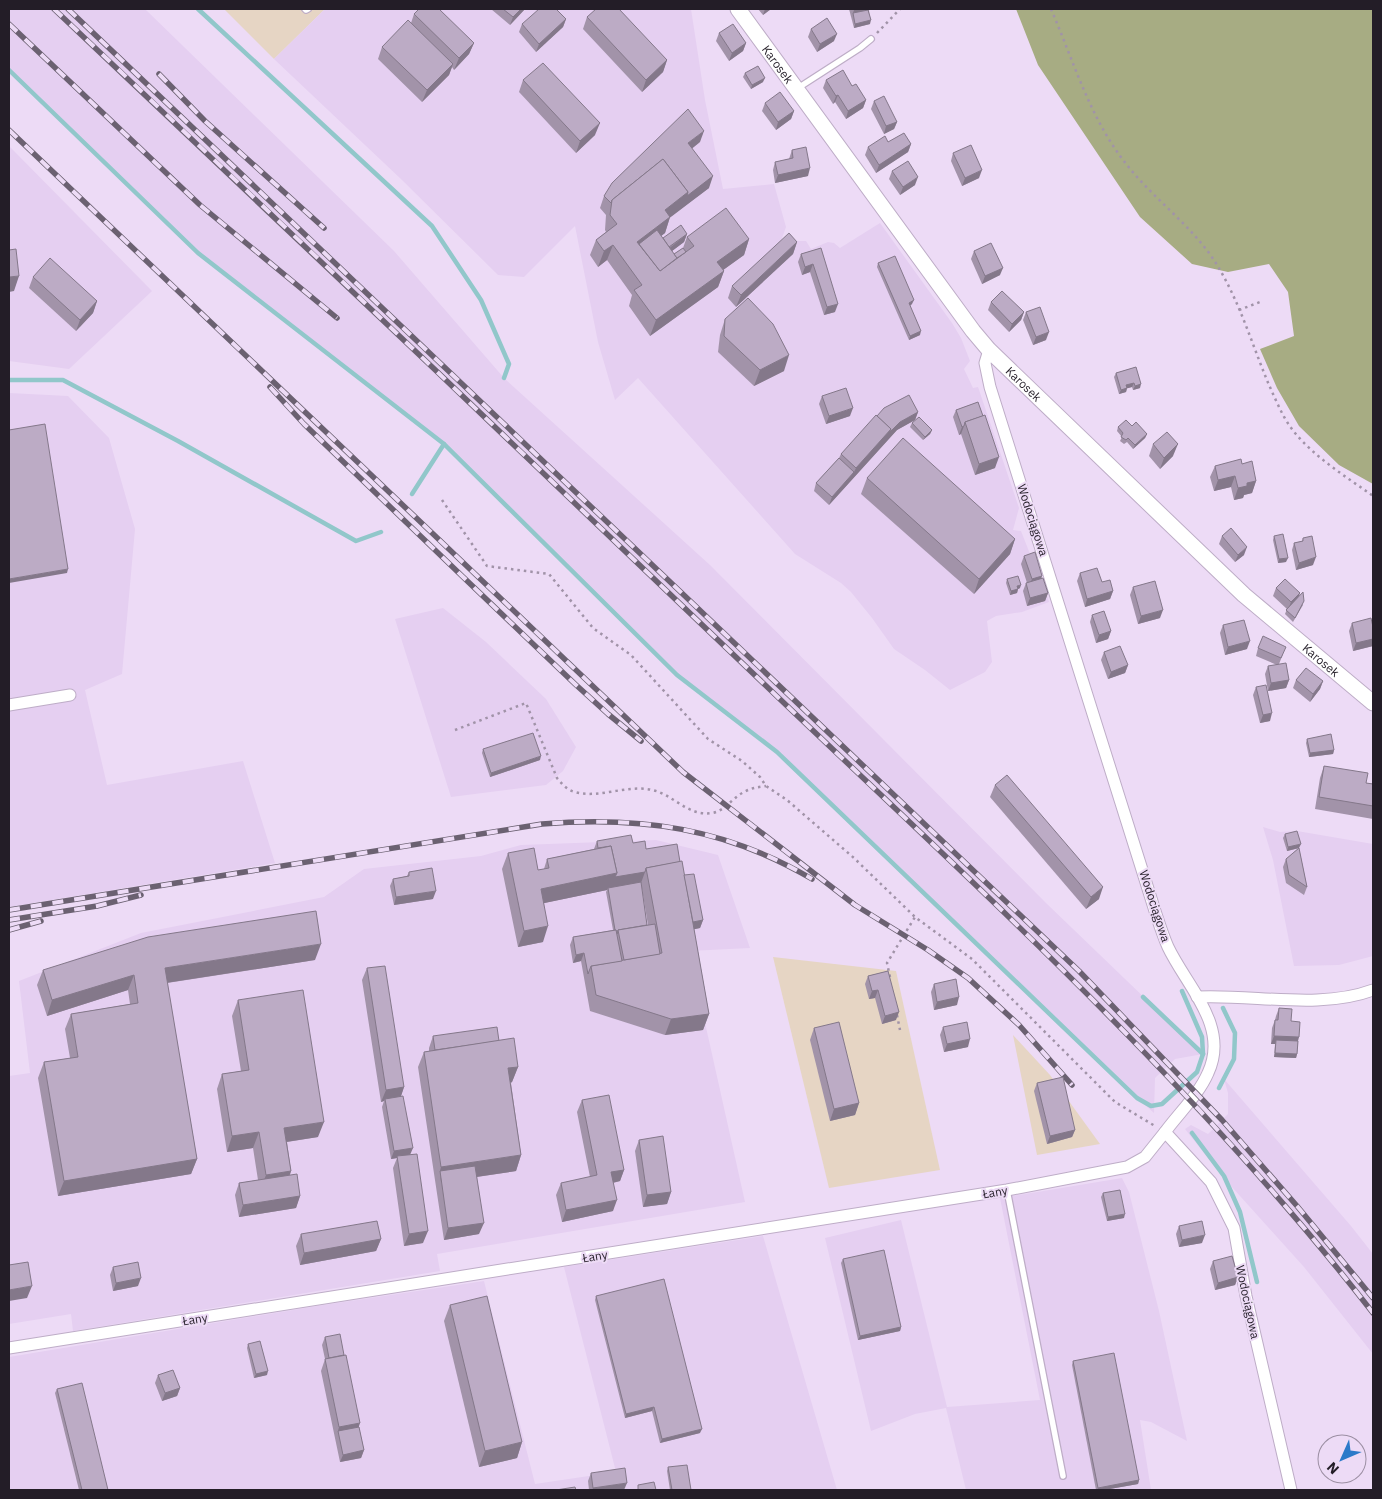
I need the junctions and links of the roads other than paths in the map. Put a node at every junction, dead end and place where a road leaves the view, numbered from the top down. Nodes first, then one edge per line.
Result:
1 (738, 9) edge
2 (871, 39) road end
3 (797, 89) junction
4 (989, 350) junction
5 (70, 694) dead end
6 (1373, 703) edge
7 (9, 705) edge
8 (1373, 990) edge
9 (1198, 997) junction
10 (1165, 1132) junction
11 (1007, 1190) junction
12 (9, 1348) edge
13 (1063, 1476) dead end
14 (1290, 1490) edge

1 - 3 street, Karosek
2 - 3 lane
3 - 4 street, Karosek
4 - 6 street, Karosek
4 - 9 street, Wodociągowa
5 - 7 street
8 - 9 street
9 - 10 street, Wodociągowa
10 - 11 street, Łany
10 - 14 street, Wodociągowa
11 - 12 street, Łany
11 - 13 lane

